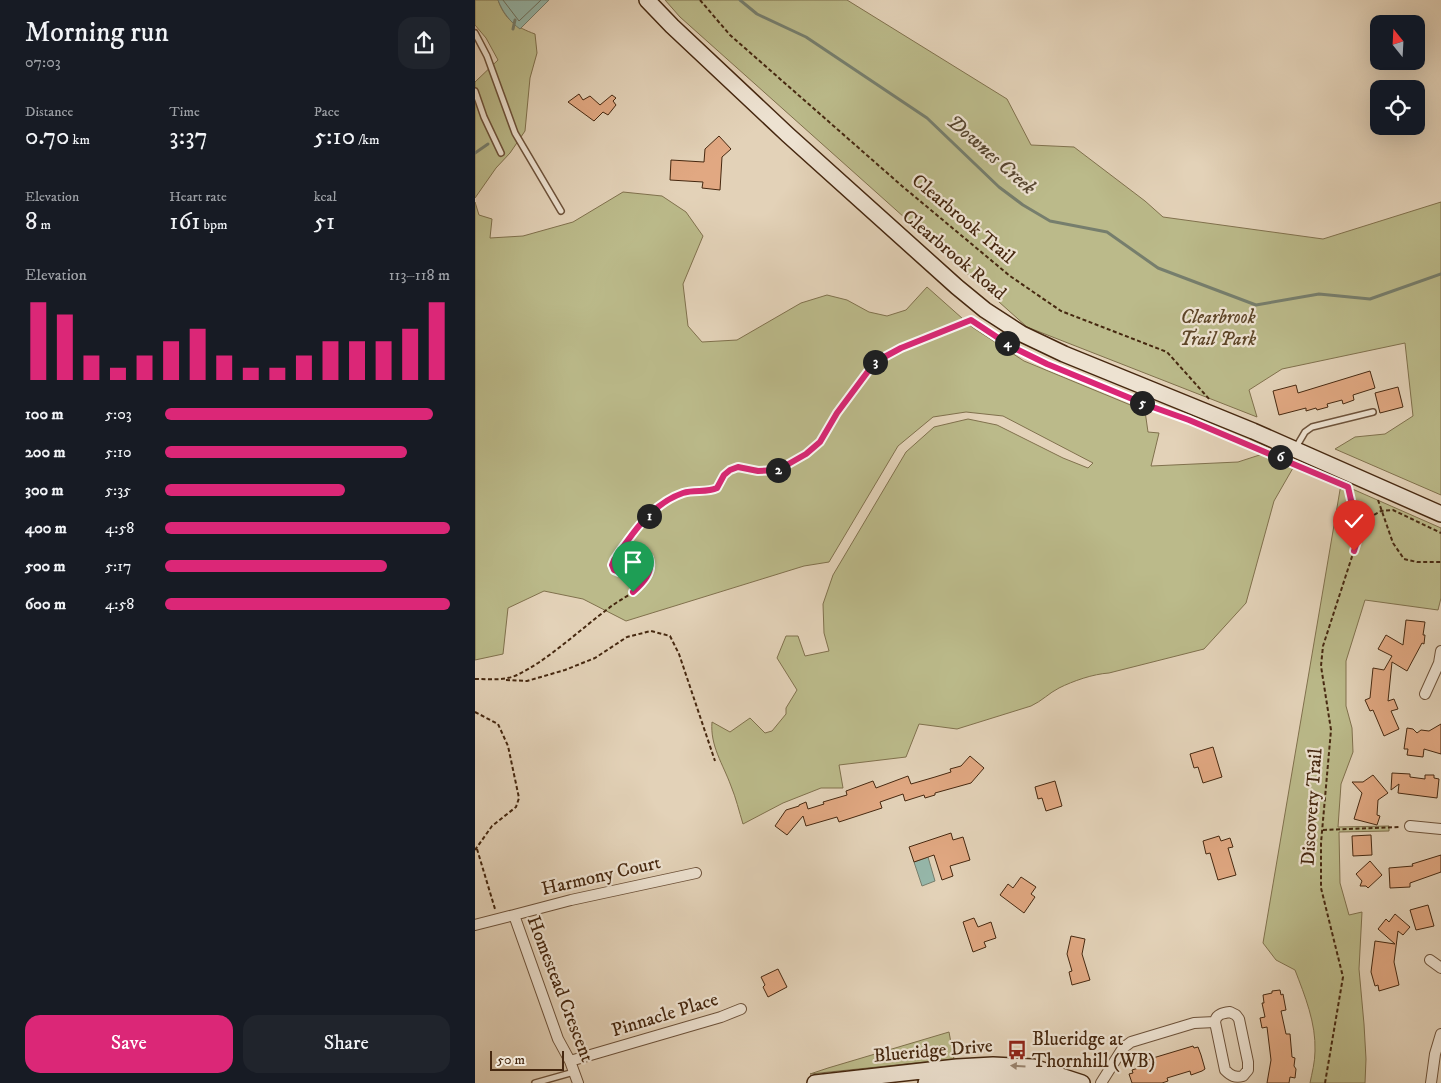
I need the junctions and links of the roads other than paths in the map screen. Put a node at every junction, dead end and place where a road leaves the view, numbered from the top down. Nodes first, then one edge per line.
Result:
1 (647, 0) edge
2 (475, 33) edge
3 (475, 91) edge
4 (501, 153) dead end
5 (561, 211) dead end
6 (1373, 412) dead end
7 (1295, 449) junction
8 (1441, 514) edge
9 (1441, 651) edge
10 (1425, 694) dead end
11 (1410, 826) road end
12 (1441, 829) edge
13 (696, 873) dead end
14 (514, 915) junction
15 (475, 925) edge
16 (1430, 960) dead end
17 (1441, 968) edge
18 (741, 1009) dead end
19 (1215, 1022) junction
20 (1441, 1034) edge
21 (570, 1061) junction
22 (574, 1072) junction
23 (991, 1080) edge
24 (535, 1083) edge
25 (578, 1083) edge
26 (815, 1083) edge
27 (926, 1083) edge
28 (1053, 1083) edge
29 (1082, 1083) edge
30 (1101, 1083) edge
31 (1431, 1083) edge

1 - 7 main road, Clearbrook Road
2 - 5 lane
3 - 4 lane
6 - 7 lane
7 - 8 main road, Clearbrook Road
9 - 10 street
11 - 12 street
13 - 14 street, Harmony Court
14 - 15 street, Homestead Crescent
14 - 21 street, Homestead Crescent
16 - 17 street
18 - 21 street, Pinnacle Place
19 - 19 street
19 - 30 street
20 - 31 street
21 - 22 street, Homestead Crescent
22 - 24 lane
22 - 25 street, Homestead Crescent
23 - 27 main road, Blueridge Drive
23 - 28 main road, Blueridge Drive
29 -> 26 main road, Blueridge Drive

